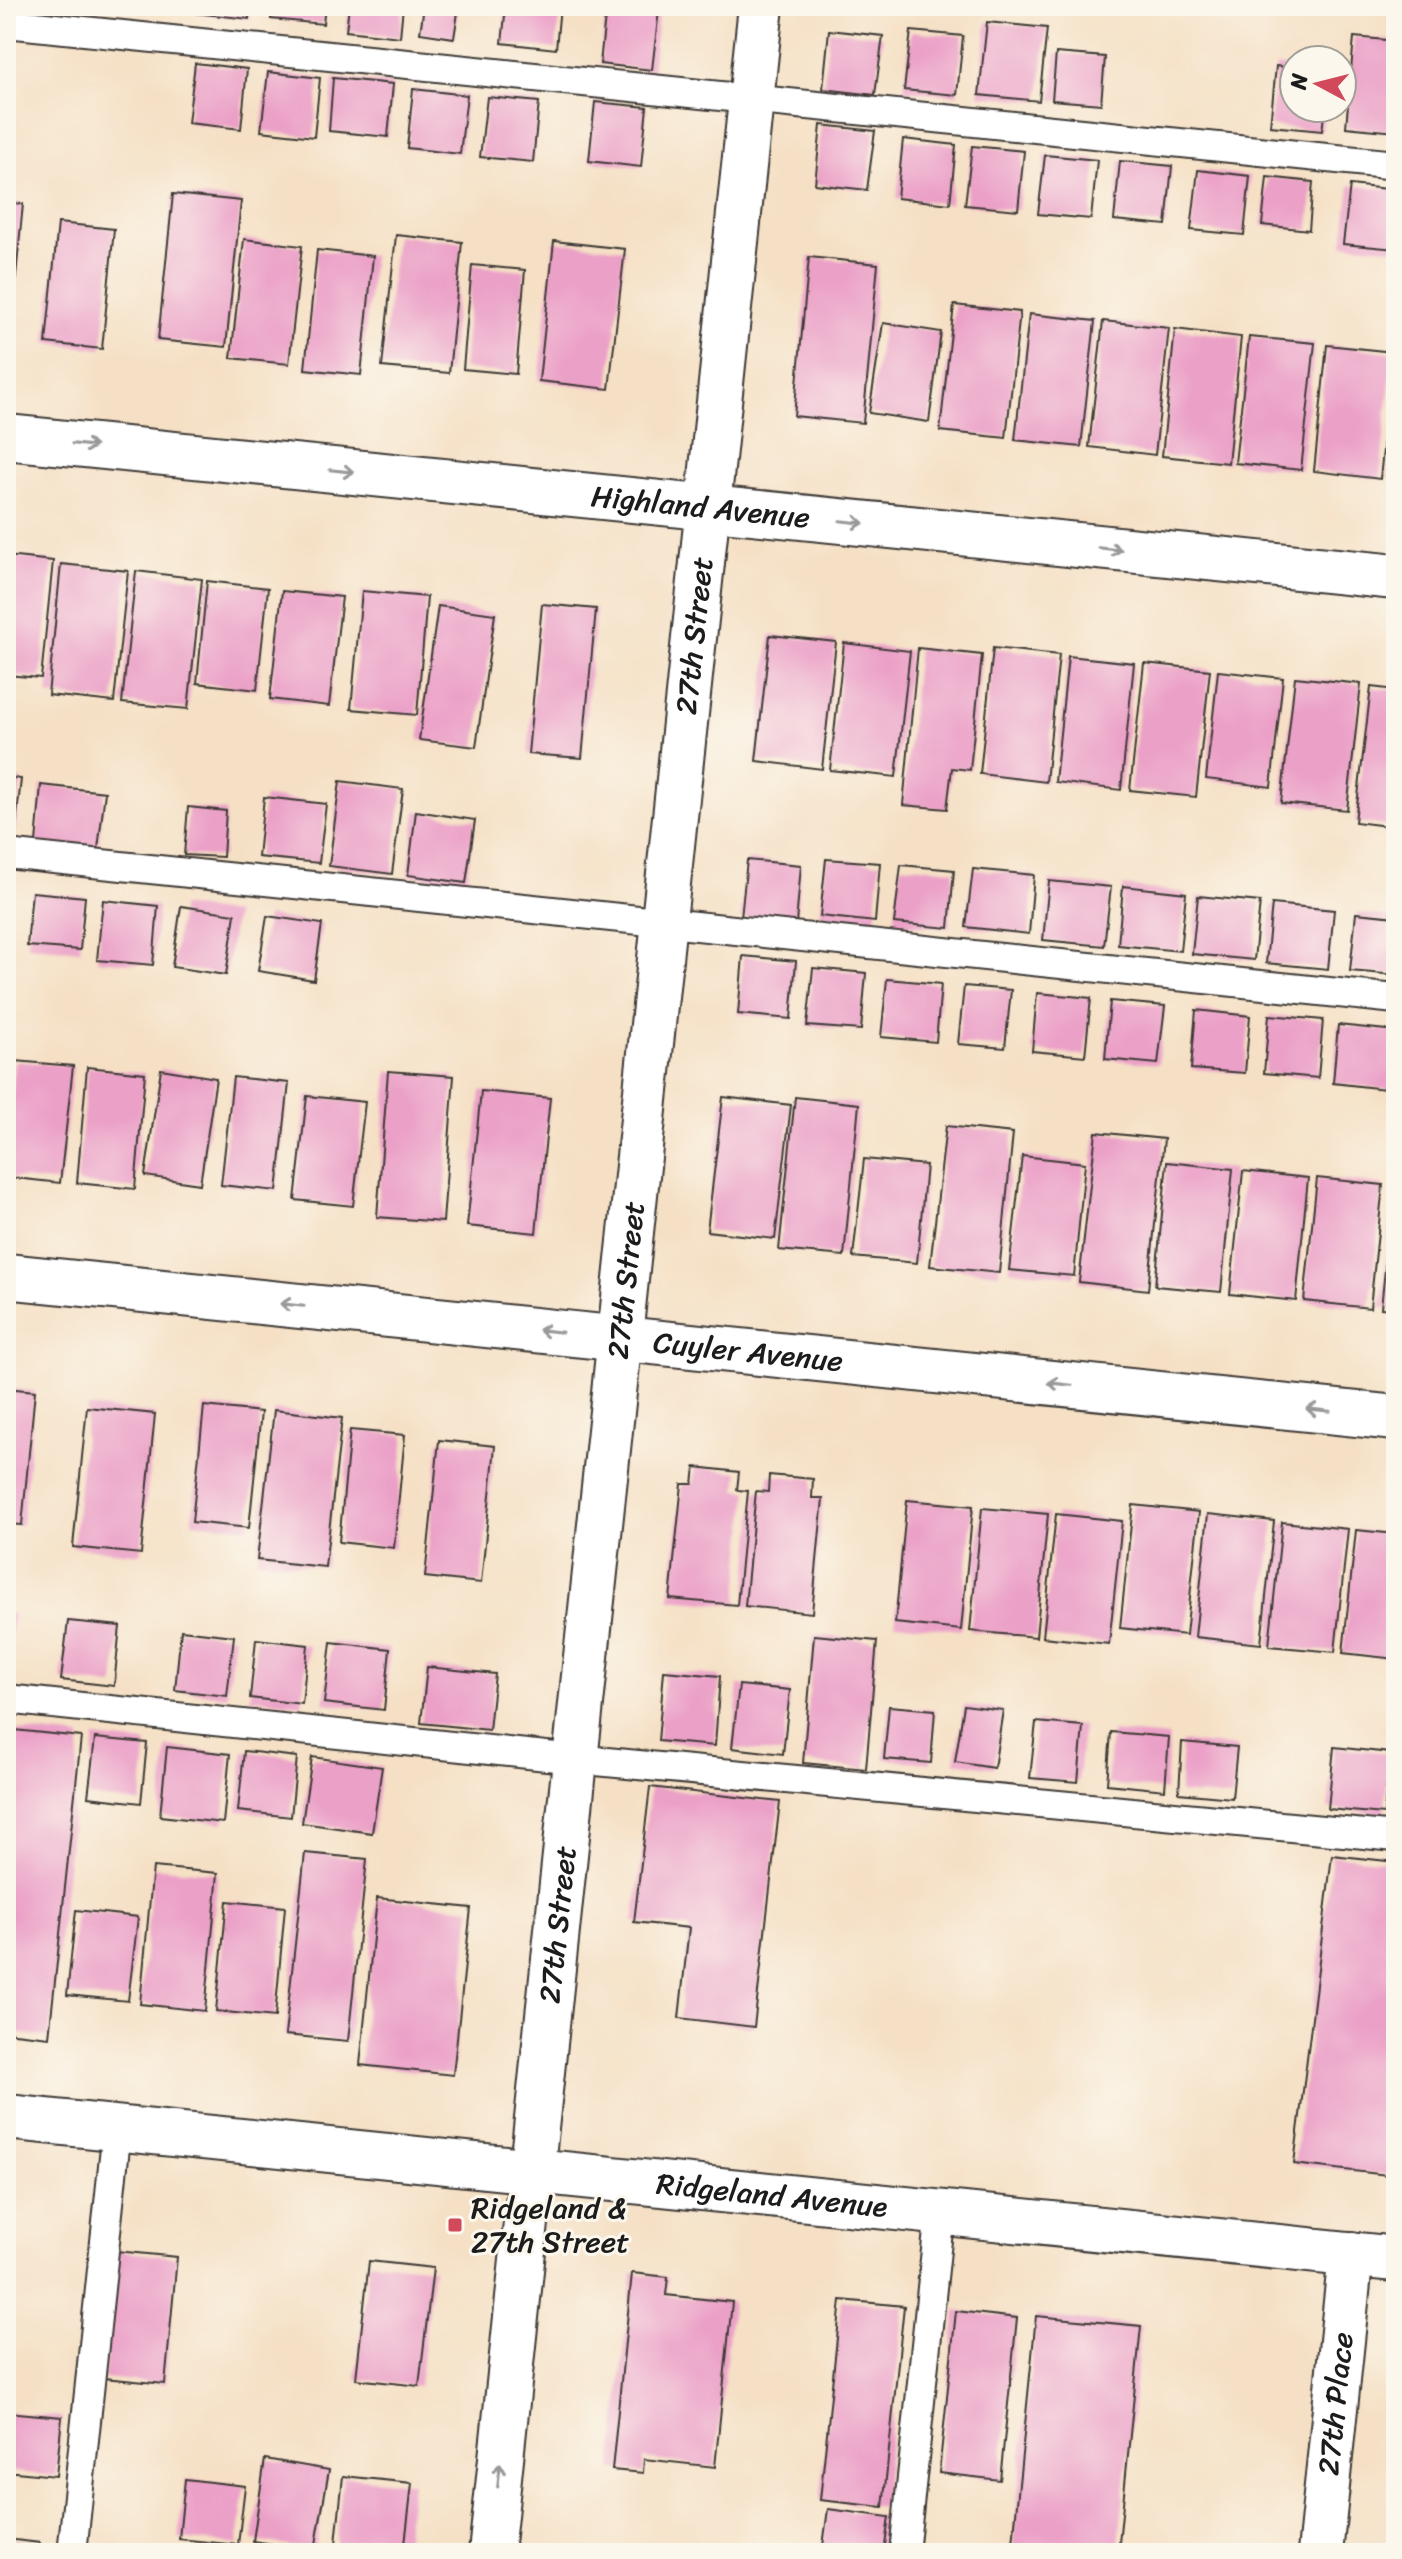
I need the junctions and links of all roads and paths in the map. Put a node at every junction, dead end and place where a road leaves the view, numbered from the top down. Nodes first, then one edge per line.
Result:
1 (761, 6) edge
2 (6, 23) edge
3 (751, 101) junction
4 (1396, 165) edge
5 (6, 437) edge
6 (707, 508) junction
7 (1396, 577) edge
8 (6, 854) edge
9 (664, 922) junction
10 (1396, 999) edge
11 (6, 1276) edge
12 (619, 1338) junction
13 (1396, 1418) edge
14 (6, 1699) edge
15 (575, 1759) junction
16 (1396, 1837) edge
17 (6, 2117) edge
18 (117, 2128) junction
19 (531, 2171) junction
20 (940, 2212) junction
21 (1351, 2254) junction
22 (1396, 2259) edge
23 (72, 2553) edge
24 (491, 2553) edge
25 (904, 2553) edge
26 (1320, 2553) edge

1 - 3 street, 27th Street
2 - 3 lane
3 - 4 lane
3 - 6 street, 27th Street
5 -> 6 street, Highland Avenue
6 -> 7 street, Highland Avenue
6 - 9 street, 27th Street
8 - 9 lane
9 - 10 lane
9 - 12 street, 27th Street
12 -> 11 street, Cuyler Avenue
13 -> 12 street, Cuyler Avenue
12 - 15 street, 27th Street
14 - 15 lane
15 - 16 lane
15 - 19 street, 27th Street
17 - 18 street, Ridgeland Avenue
18 - 19 street, Ridgeland Avenue
18 - 23 lane
19 - 20 street, Ridgeland Avenue
24 -> 19 street, 27th Street
20 - 21 street, Ridgeland Avenue
20 - 25 lane
21 - 22 street, Ridgeland Avenue
21 - 26 street, 27th Place

